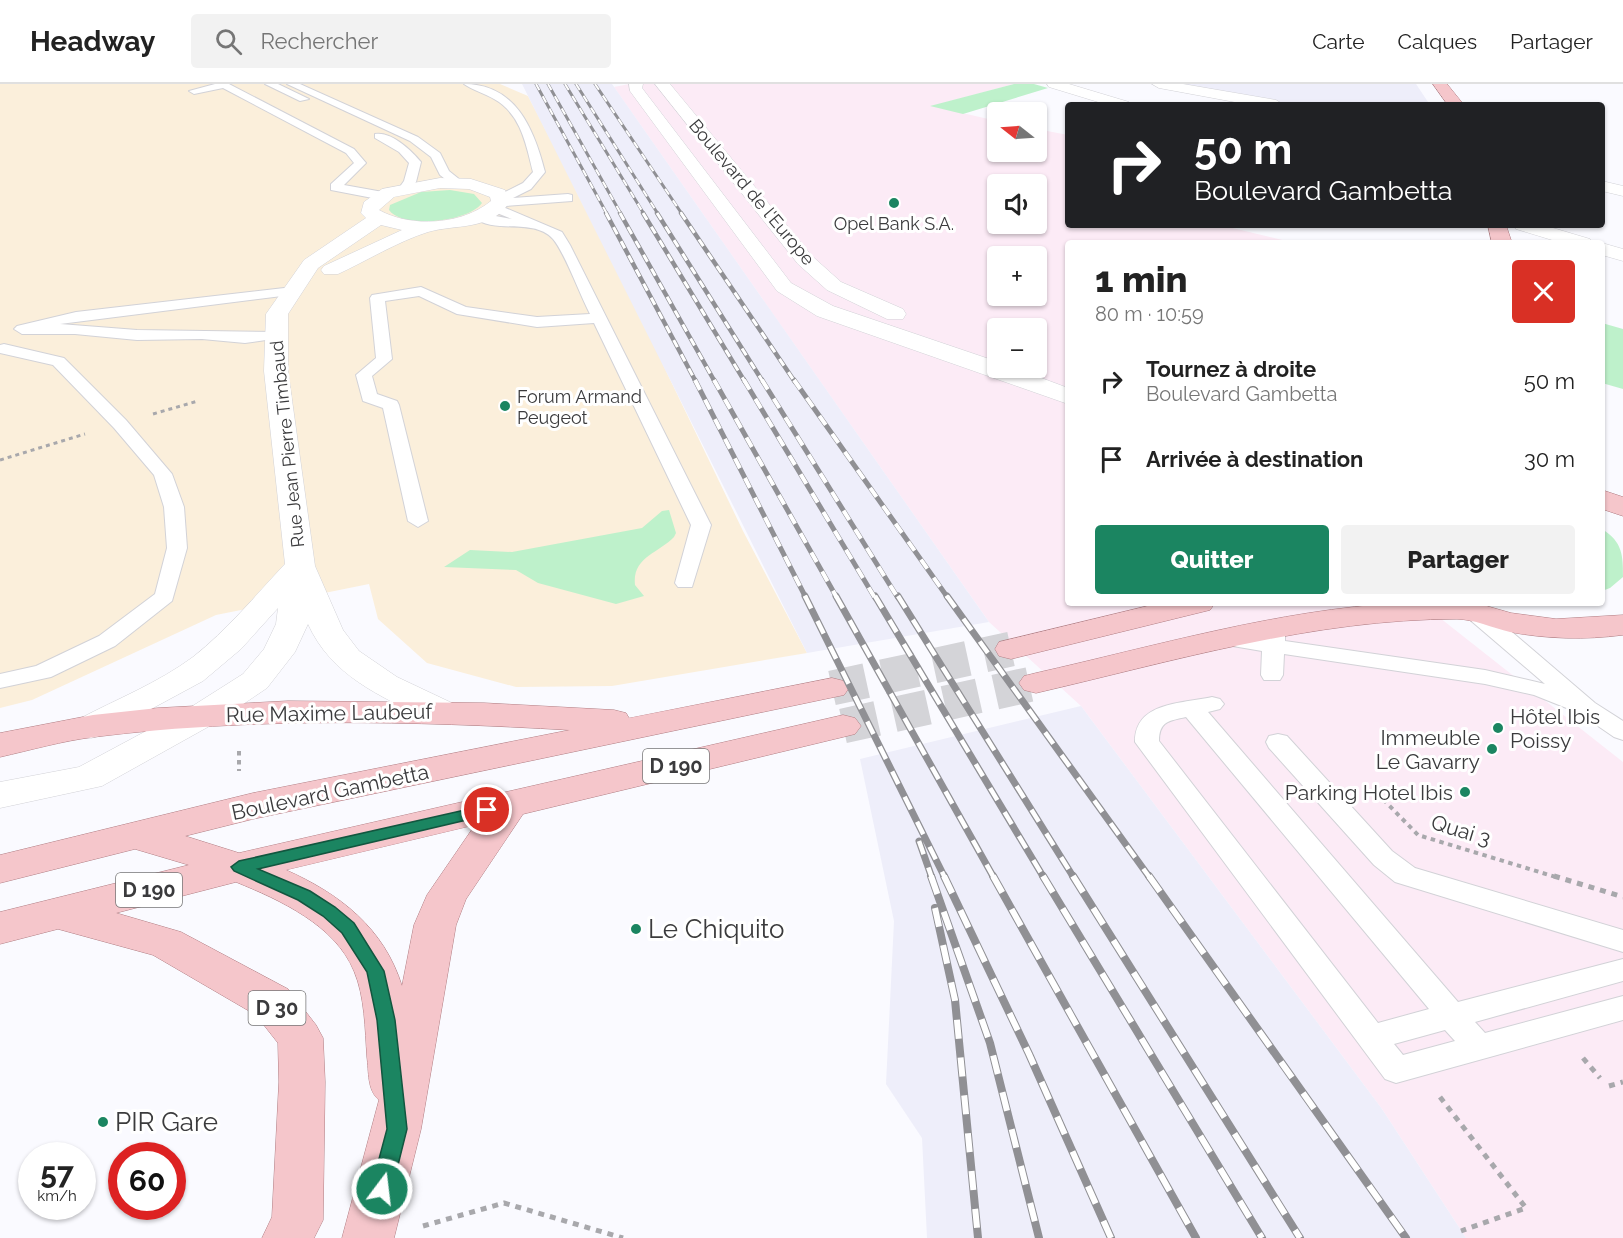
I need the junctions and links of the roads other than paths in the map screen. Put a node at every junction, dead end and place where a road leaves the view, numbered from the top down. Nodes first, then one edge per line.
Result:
1 (270, 84) edge
2 (292, 84) edge
3 (470, 84) edge
4 (636, 84) edge
5 (662, 84) edge
6 (1054, 84) edge
7 (1160, 84) edge
8 (1440, 84) edge
9 (223, 85) edge
10 (331, 88) dead end
11 (194, 91) dead end
12 (314, 93) junction
13 (1114, 102) edge
14 (1259, 102) edge
15 (1454, 102) edge
16 (535, 176) junction
17 (458, 183) junction
18 (483, 187) junction
19 (1605, 187) edge
20 (405, 188) junction
21 (1623, 191) edge
22 (383, 196) junction
23 (568, 198) dead end
24 (494, 207) junction
25 (378, 219) junction
26 (427, 226) junction
27 (1533, 228) edge
28 (1573, 240) edge
29 (1605, 250) edge
30 (1623, 255) edge
31 (293, 291) junction
32 (181, 304) junction
33 (875, 316) junction
34 (598, 318) junction
35 (158, 334) junction
36 (275, 335) junction
37 (12, 336) junction
38 (987, 356) edge
39 (987, 357) edge
40 (1047, 373) edge
41 (1045, 378) edge
42 (1065, 384) edge
43 (418, 521) dead end
44 (300, 566) junction
45 (685, 583) dead end
46 (1187, 606) edge
47 (1461, 608) edge
48 (1623, 625) edge
49 (1274, 636) junction
50 (1011, 649) tunnel mouth
51 (1272, 675) dead end
52 (0, 681) edge
53 (1036, 682) tunnel mouth
54 (832, 688) tunnel mouth
55 (1587, 708) junction
56 (440, 711) junction
57 (203, 715) junction
58 (661, 723) junction
59 (843, 726) tunnel mouth
60 (91, 727) junction
61 (1623, 732) edge
62 (1278, 742) dead end
63 (0, 745) edge
64 (0, 795) edge
65 (509, 805) junction
66 (137, 836) junction
67 (239, 867) junction
68 (0, 869) edge
69 (60, 914) junction
70 (0, 928) edge
71 (1623, 941) edge
72 (1623, 970) edge
73 (1623, 1008) edge
74 (1451, 1016) junction
75 (1372, 1037) junction
76 (1479, 1048) junction
77 (397, 1129) junction
78 (288, 1238) edge
79 (368, 1238) edge

1 - 20 lane
2 - 12 lane
3 - 16 lane
4 - 33 street, Boulevard de l'Europe
5 - 33 street, Boulevard de l'Europe
6 - 13 street
7 - 14 street
8 - 15 main road
9 - 11 lane
9 - 22 lane
10 - 12 lane
12 - 17 lane
16 - 18 lane
16 - 24 lane
17 - 18 street
17 - 20 street
18 - 24 street
19 - 21 street
20 - 22 street
22 - 25 street
23 - 24 lane
24 - 26 street
24 - 34 lane
25 - 26 street
25 - 31 street, Rue Jean Pierre Timbaud
26 - 31 street, Rue Jean Pierre Timbaud
27 - 28 street
29 - 30 street
31 - 32 lane
31 - 36 street, Rue Jean Pierre Timbaud
32 - 35 lane
32 - 37 lane
33 - 38 street, Boulevard de l'Europe
33 - 39 street, Boulevard de l'Europe
34 - 43 lane
34 - 45 lane
35 - 36 lane
35 - 37 lane
36 - 44 street, Rue Jean Pierre Timbaud
37 - 52 lane
40 - 42 street, Boulevard de l'Europe
41 - 42 street, Boulevard de l'Europe
44 - 56 street, Rue Jean Pierre Timbaud
44 - 57 street, Rue Jean Pierre Timbaud
44 - 60 street, Rue Jean Pierre Timbaud
46 - 50 main road
47 - 48 main road
47 - 49 main road
47 - 55 lane
49 - 51 lane
49 - 53 main road
49 - 55 lane
54 - 58 main road, D 190
55 - 61 lane
56 - 57 main road, Rue Maxime Laubeuf
56 - 58 main road, Rue Maxime Laubeuf
57 - 60 main road, Rue Maxime Laubeuf
57 - 64 street, Rue Jean Pierre Timbaud
58 - 66 main road, Boulevard Gambetta / D 190
59 - 65 main road, D 190
60 - 63 main road, Rue Maxime Laubeuf
62 - 71 lane
65 - 67 main road, D 190
65 - 77 main road
66 - 67 main road
66 - 68 main road, Boulevard Gambetta / D 190
67 - 69 main road, D 190
67 - 77 main road
69 - 70 main road, D 190
69 - 78 main road, D 30
72 - 74 lane
73 - 76 lane
74 - 75 lane
74 - 75 lane
74 - 76 lane
75 - 76 lane
77 - 79 main road

